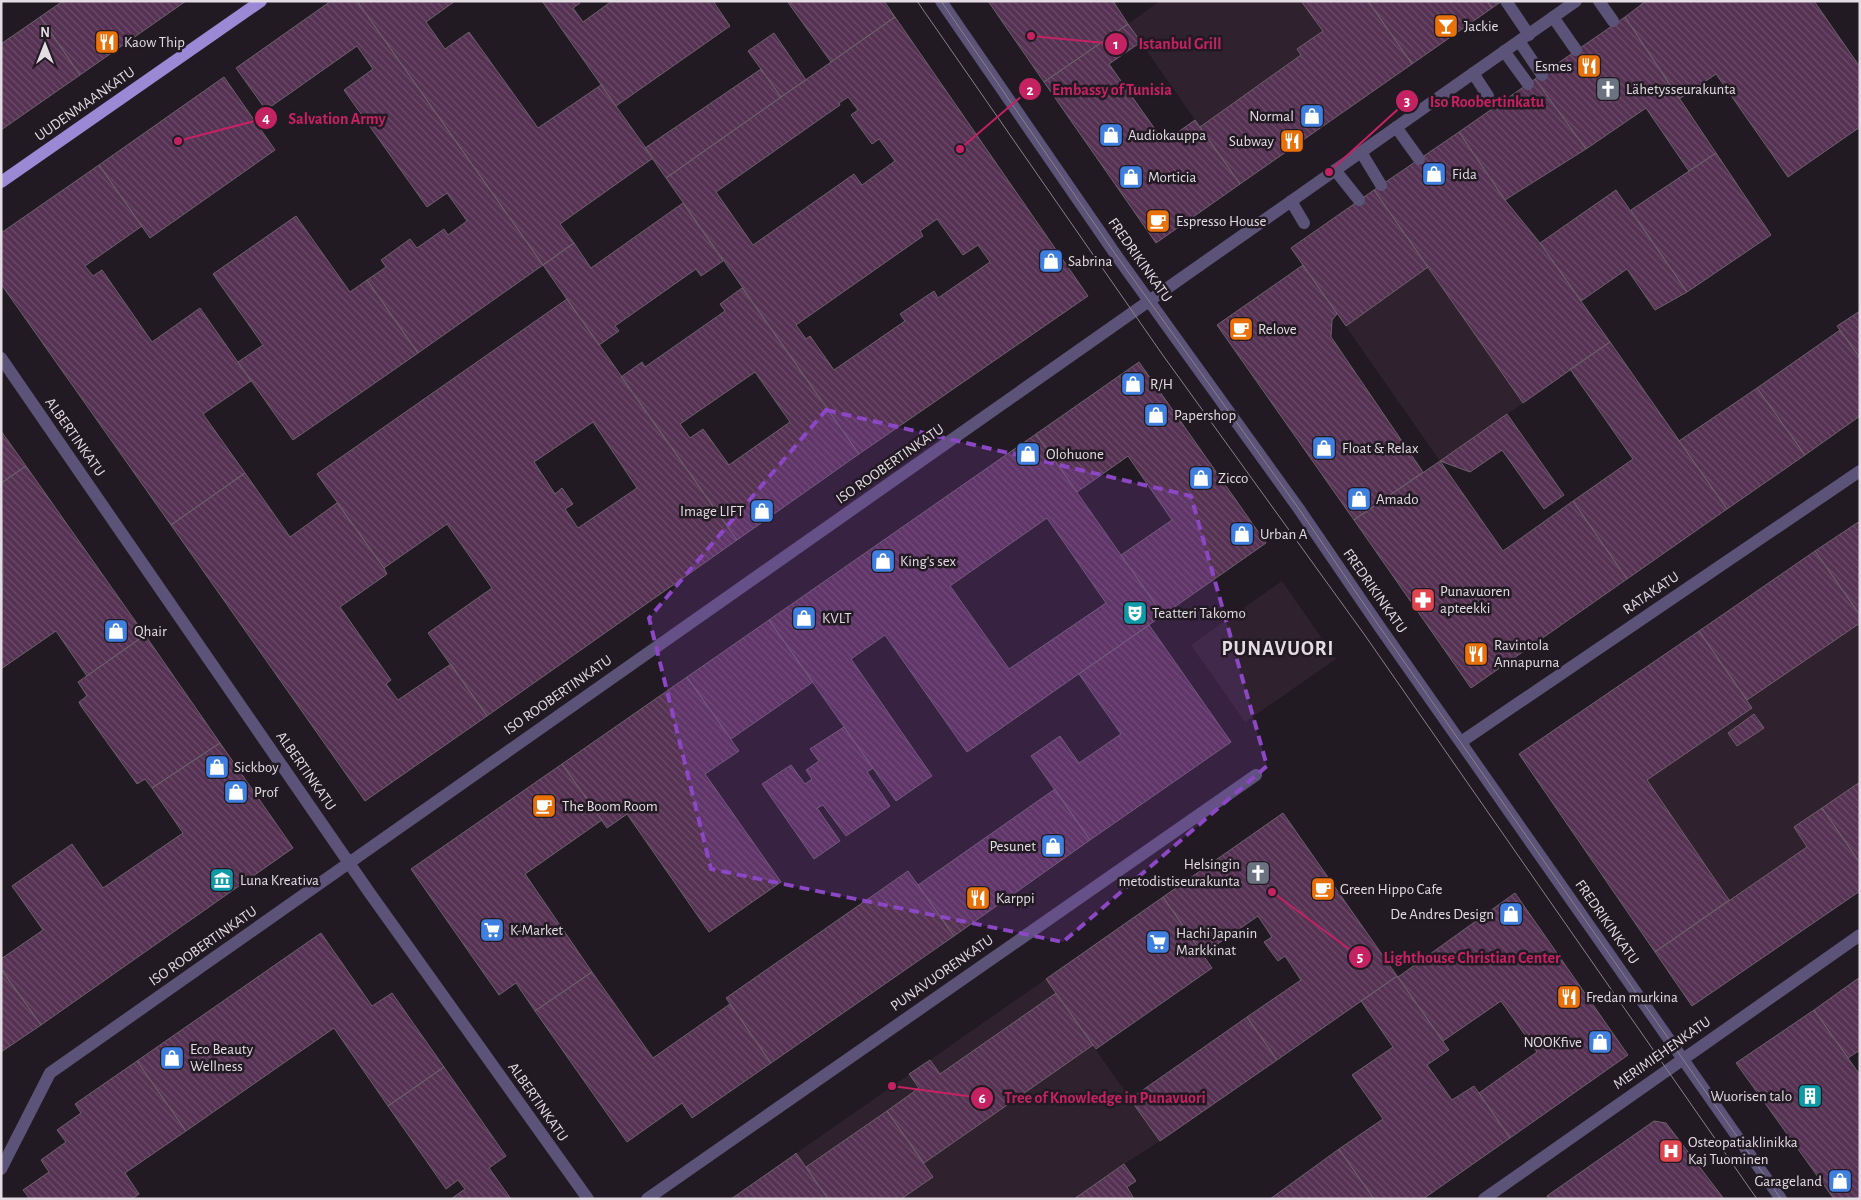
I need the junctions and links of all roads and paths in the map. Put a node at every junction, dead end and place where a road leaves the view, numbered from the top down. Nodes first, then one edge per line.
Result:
1 (261, 1) edge
2 (941, 1) edge
3 (1506, 1) edge
4 (1576, 1) edge
5 (1599, 1) edge
6 (1553, 17) junction
7 (1613, 20) dead end
8 (1516, 43) junction
9 (1576, 50) dead end
10 (1473, 73) junction
11 (1488, 96) dead end
12 (1396, 127) junction
13 (1361, 152) junction
14 (1419, 159) dead end
15 (1335, 170) junction
16 (1, 182) edge
17 (1382, 185) dead end
18 (1359, 200) dead end
19 (1291, 202) junction
20 (1304, 223) dead end
21 (1150, 301) junction
22 (1, 358) edge
23 (1860, 471) edge
24 (1460, 742) junction
25 (1256, 775) dead end
26 (349, 862) junction
27 (1860, 934) edge
28 (1683, 1058) junction
29 (1, 1170) edge
30 (588, 1199) edge
31 (647, 1199) edge
32 (1484, 1199) edge
33 (1781, 1199) edge

1 - 16 main road, UUDENMAANKATU
2 - 21 street, FREDRIKINKATU
3 - 8 street
4 - 6 street, ISO ROOBERTINKATU
5 - 7 street
6 - 8 street, ISO ROOBERTINKATU
6 - 9 street
8 - 8 street
8 - 10 street, ISO ROOBERTINKATU
10 - 11 street
10 - 12 street, ISO ROOBERTINKATU
12 - 13 street, ISO ROOBERTINKATU
12 - 14 street
13 - 15 street, ISO ROOBERTINKATU
13 - 17 street
15 - 18 street
15 - 19 street, ISO ROOBERTINKATU
19 - 20 street
19 - 21 street, ISO ROOBERTINKATU
21 - 24 street, FREDRIKINKATU
21 - 26 street, ISO ROOBERTINKATU
22 - 26 street, ALBERTINKATU
23 - 24 street, RATAKATU
24 - 28 street, FREDRIKINKATU
25 - 31 street, PUNAVUORENKATU
26 - 29 street, ISO ROOBERTINKATU
26 - 30 street, ALBERTINKATU
27 - 28 street, MERIMIEHENKATU
28 - 32 street, MERIMIEHENKATU
28 - 33 street, FREDRIKINKATU

